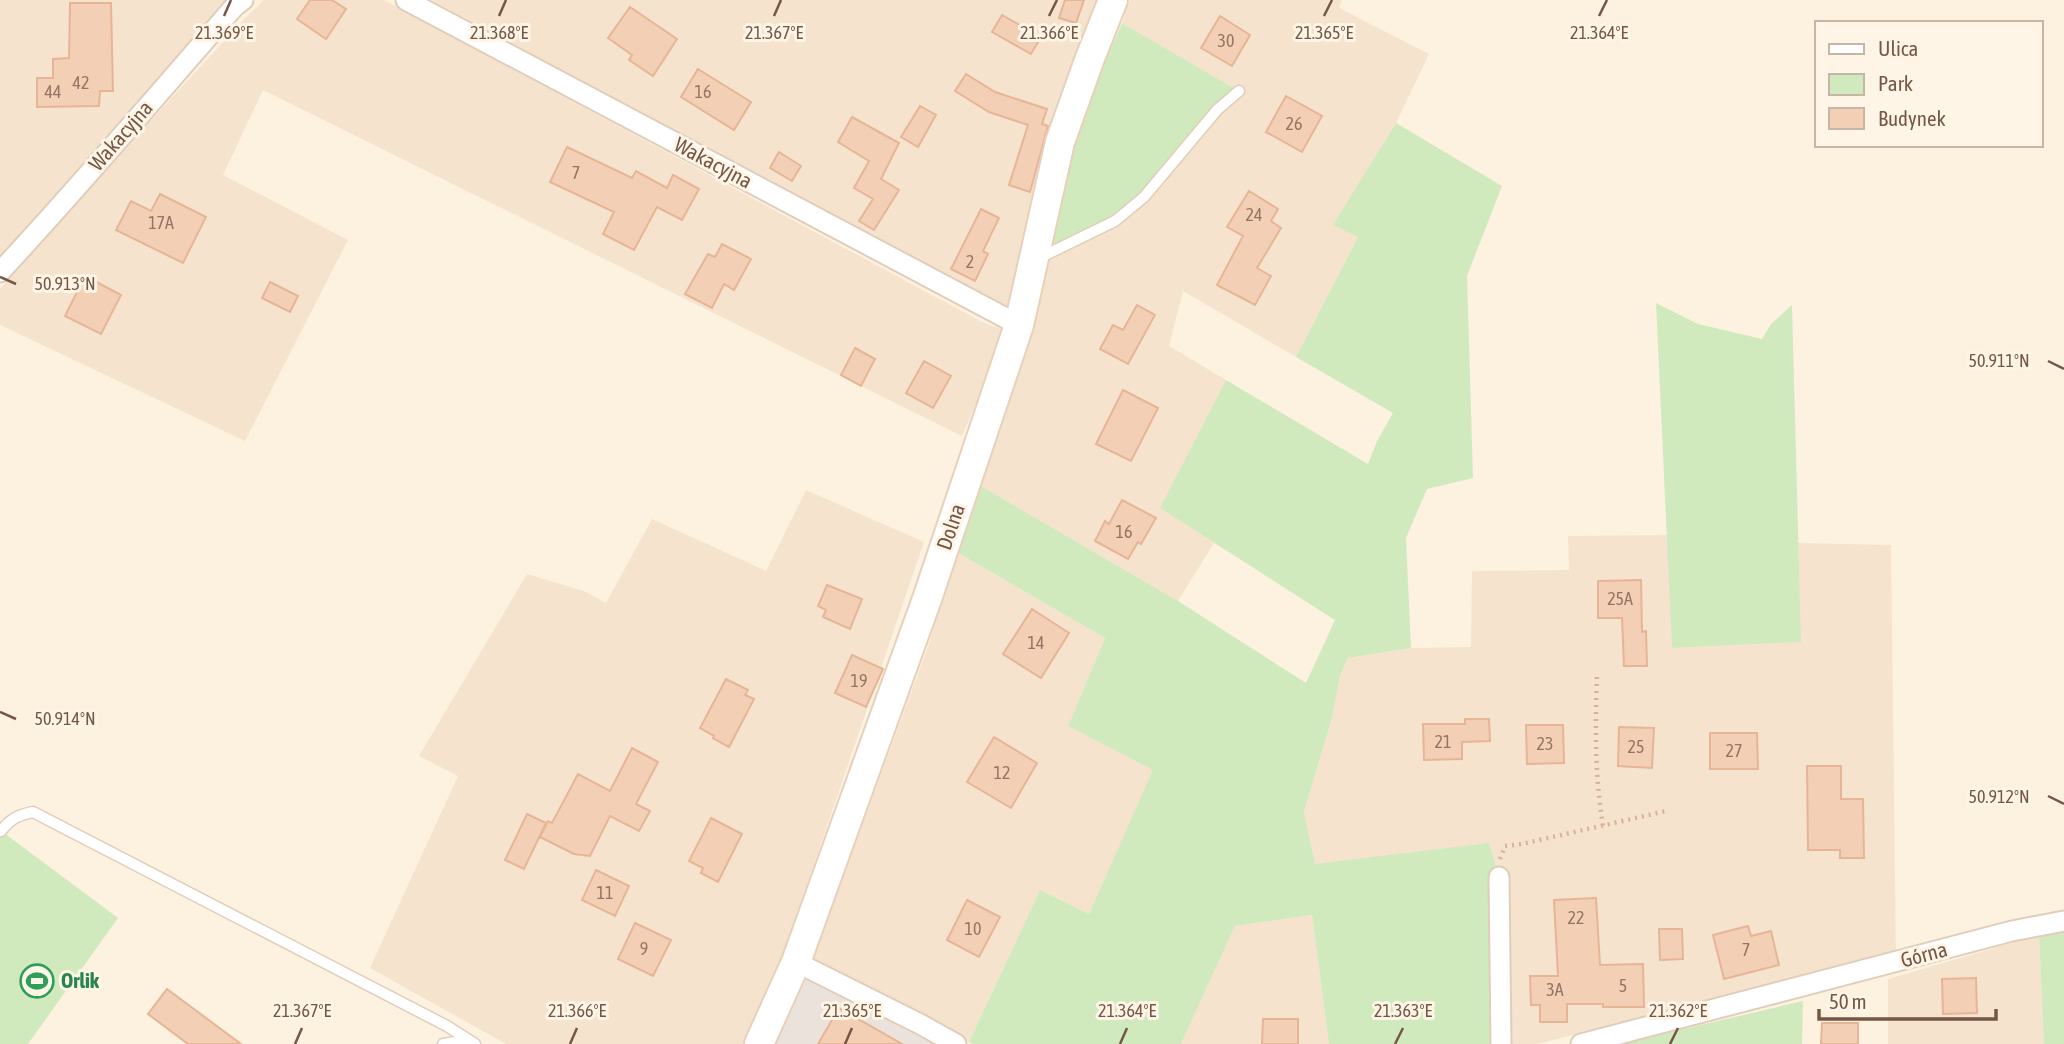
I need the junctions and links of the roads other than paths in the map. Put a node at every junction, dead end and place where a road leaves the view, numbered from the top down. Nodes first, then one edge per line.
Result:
1 (243, 0) edge
2 (407, 0) edge
3 (1113, 0) edge
4 (1239, 91) dead end
5 (1034, 261) junction
6 (0, 272) edge
7 (1019, 325) junction
8 (1, 831) edge
9 (1499, 877) road end
10 (2064, 921) edge
11 (796, 962) junction
12 (471, 1042) edge
13 (443, 1044) edge
14 (759, 1044) edge
15 (956, 1044) edge
16 (1500, 1044) edge
17 (1581, 1044) edge

1 - 6 street, Wakacyjna
2 - 7 street, Wakacyjna
3 - 5 street, Dolna
4 - 5 lane
5 - 7 street, Dolna
7 - 11 street, Dolna
8 - 12 lane
9 - 16 street
10 - 17 street, Górna
11 - 14 street, Dolna
11 - 15 street
12 - 13 lane

